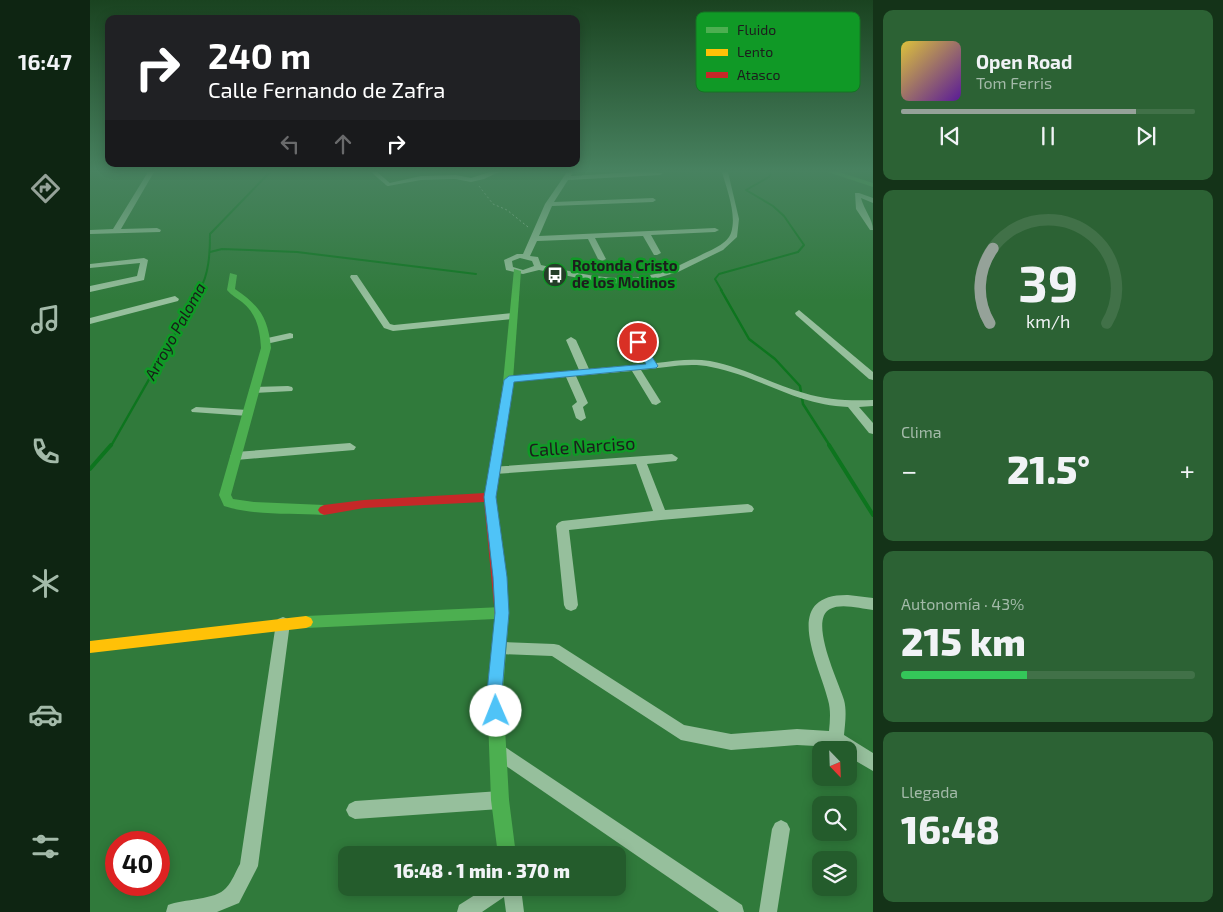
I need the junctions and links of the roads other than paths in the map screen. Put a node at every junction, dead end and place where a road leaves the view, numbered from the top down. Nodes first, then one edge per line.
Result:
1 (125, 215) edge
2 (544, 215) edge
3 (734, 215) edge
4 (864, 215) edge
5 (873, 228) edge
6 (157, 230) dead end
7 (715, 230) dead end
8 (90, 232) edge
9 (115, 232) junction
10 (646, 234) junction
11 (590, 236) junction
12 (533, 239) junction
13 (656, 253) dead end
14 (526, 256) junction
15 (602, 259) dead end
16 (90, 266) edge
17 (538, 267) junction
18 (517, 271) junction
19 (233, 275) dead end
20 (354, 277) dead end
21 (90, 289) edge
22 (175, 299) dead end
23 (799, 313) dead end
24 (513, 316) junction
25 (90, 321) edge
26 (631, 330) dead end
27 (290, 336) dead end
28 (266, 340) junction
29 (571, 340) dead end
30 (653, 366) junction
31 (634, 368) junction
32 (585, 372) junction
33 (570, 374) junction
34 (873, 377) edge
35 (509, 380) junction
36 (288, 389) dead end
37 (254, 390) junction
38 (656, 402) dead end
39 (873, 403) edge
40 (851, 404) junction
41 (196, 410) dead end
42 (248, 413) junction
43 (580, 418) dead end
44 (873, 430) edge
45 (350, 447) dead end
46 (236, 456) junction
47 (672, 458) dead end
48 (640, 460) junction
49 (495, 470) junction
50 (490, 497) junction
51 (748, 509) dead end
52 (661, 515) junction
53 (873, 604) edge
54 (571, 606) dead end
55 (502, 613) junction
56 (282, 623) junction
57 (90, 647) edge
58 (500, 648) junction
59 (836, 739) junction
60 (498, 750) junction
61 (873, 763) edge
62 (500, 800) junction
63 (356, 810) dead end
64 (781, 829) dead end
65 (506, 846) edge
66 (489, 896) edge
67 (513, 896) edge
68 (175, 912) edge
69 (466, 912) edge
70 (515, 912) edge
71 (735, 912) edge
72 (768, 912) edge

1 - 9 street
2 - 12 street
3 - 17 street
4 - 5 street
6 - 9 street
7 - 10 street
8 - 9 street
10 - 11 street
10 - 13 street
11 - 12 street
11 - 15 street
12 - 14 street
14 - 17 street
14 - 18 street
16 - 21 street
17 - 18 street
18 - 24 main road
19 - 28 main road
20 - 24 street
22 - 25 street
23 - 34 street
24 - 35 main road
26 - 30 street
27 - 28 street
28 - 37 main road
29 - 32 street
30 - 31 street
30 - 40 street
31 - 32 street
31 - 38 street
32 - 33 street
33 - 35 street
33 - 43 street
35 - 49 main road
36 - 37 street
37 - 42 main road
39 - 40 street
40 - 44 street
41 - 42 street
42 - 46 main road
45 - 46 street
46 - 50 main road
47 - 48 street, Calle Narciso
48 - 49 street, Calle Narciso
48 - 52 street
49 - 50 main road
50 - 55 main road
51 - 52 street
52 - 54 street
53 - 59 street
55 - 56 main road
55 - 58 main road
56 - 57 main road
56 - 68 street
58 - 59 street
58 - 60 main road
59 - 61 street
60 - 62 main road
60 - 71 street
62 - 63 street
62 - 65 main road
64 - 72 street
66 - 69 street
67 - 70 street

